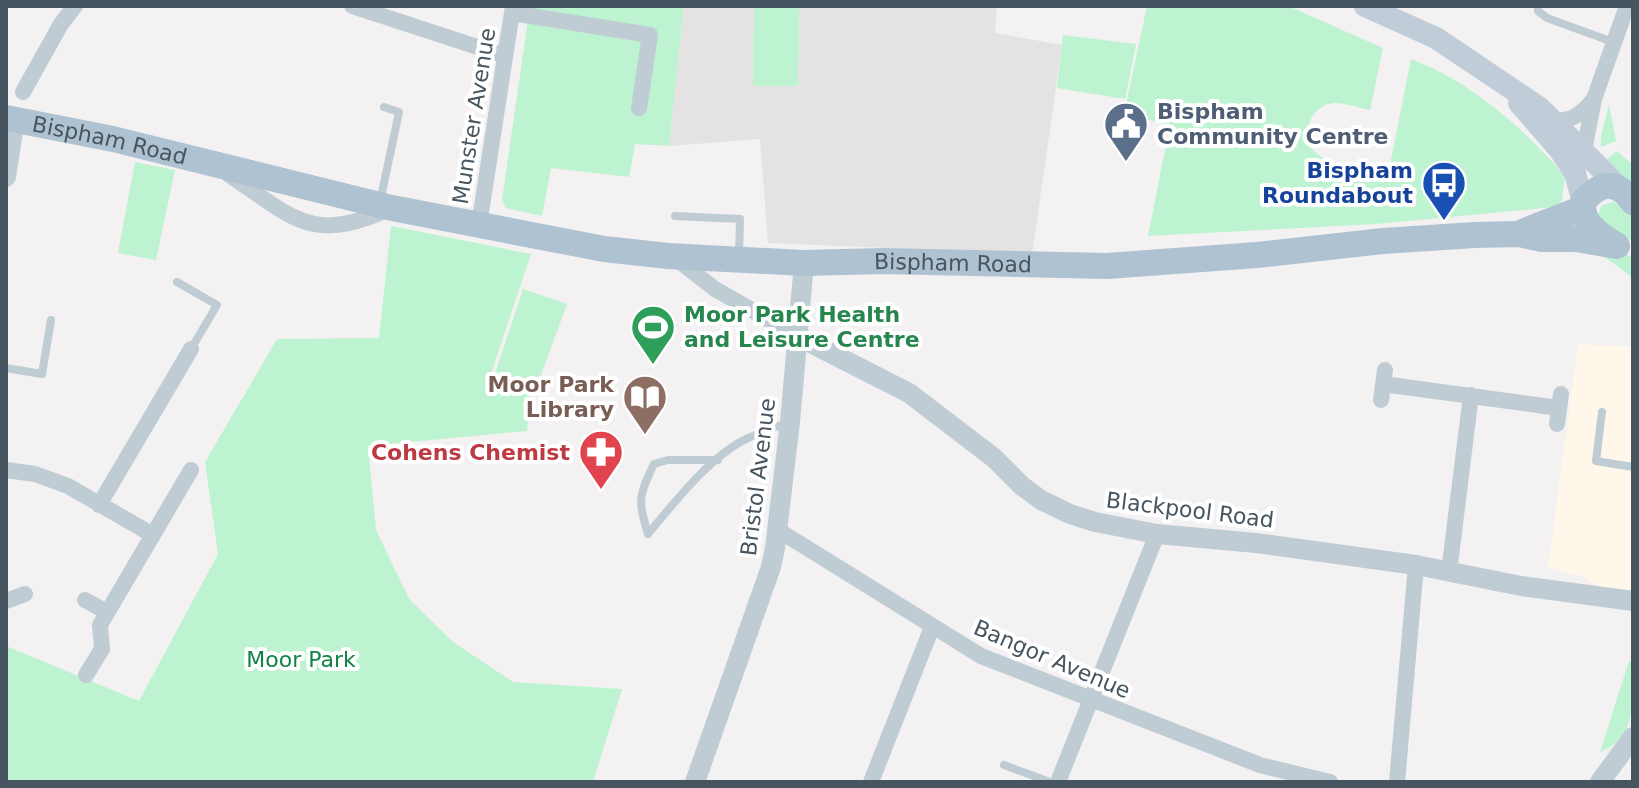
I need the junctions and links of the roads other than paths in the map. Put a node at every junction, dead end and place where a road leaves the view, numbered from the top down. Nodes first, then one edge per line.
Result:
1 (75, 6) edge
2 (352, 6) edge
3 (1365, 6) edge
4 (1538, 6) edge
5 (1627, 6) edge
6 (512, 10) edge
7 (1627, 25) edge
8 (1613, 42) junction
9 (505, 56) junction
10 (1504, 83) junction
11 (23, 92) dead end
12 (1594, 99) junction
13 (384, 107) dead end
14 (639, 108) dead end
15 (10, 119) edge
16 (1553, 120) junction
17 (1584, 151) junction
18 (6, 177) edge
19 (1627, 194) edge
20 (1583, 205) junction
21 (386, 206) junction
22 (675, 216) dead end
23 (479, 225) junction
24 (1519, 234) junction
25 (1625, 250) edge
26 (672, 256) junction
27 (739, 259) junction
28 (804, 263) junction
29 (177, 282) dead end
30 (51, 320) dead end
31 (799, 337) junction
32 (191, 349) joint
33 (6, 368) edge
34 (1383, 385) dead end
35 (1471, 395) junction
36 (1559, 409) dead end
37 (1602, 412) dead end
38 (790, 422) junction
39 (718, 460) junction
40 (1633, 467) edge
41 (6, 470) edge
42 (191, 470) dead end
43 (99, 505) junction
44 (778, 530) junction
45 (1157, 534) junction
46 (153, 535) junction
47 (1416, 565) junction
48 (1449, 572) junction
49 (25, 594) dead end
50 (85, 600) dead end
51 (6, 601) edge
52 (1633, 601) edge
53 (107, 612) junction
54 (932, 627) junction
55 (86, 675) dead end
56 (1090, 700) junction
57 (1633, 737) edge
58 (1004, 765) dead end
59 (1608, 779) edge
60 (695, 782) edge
61 (871, 782) edge
62 (1058, 782) edge
63 (1330, 782) edge
64 (1397, 782) edge

1 - 11 street
2 - 9 street
3 - 10 main road
4 - 8 lane
5 - 7 street
6 - 9 street, Munster Avenue
6 - 14 street, Munster Avenue
7 - 8 street
8 - 12 street
9 - 23 street, Munster Avenue
10 - 16 main road
10 - 20 main road
12 - 16 street
12 - 17 street
13 - 21 lane
15 - 18 street
15 - 21 main road, Bispham Road
16 - 17 main road
17 - 19 main road
19 - 20 main road, Bispham Road
20 - 24 main road, Bispham Road
20 - 25 main road
21 - 23 main road, Bispham Road
22 - 27 lane
23 - 26 main road, Bispham Road
24 - 25 main road, Bispham Road
24 - 28 main road, Bispham Road
26 - 27 main road, Bispham Road
26 - 31 street, Blackpool Road
27 - 28 main road, Bispham Road
28 - 31 street, Bristol Avenue
29 - 32 lane
30 - 33 lane
31 - 38 street, Bristol Avenue
31 - 45 street, Blackpool Road
32 - 43 street
34 - 35 street
35 - 36 street
35 - 48 street
37 - 40 lane
38 - 39 lane
38 - 44 street, Bristol Avenue
39 - 39 lane
41 - 43 street
42 - 46 street
43 - 46 street
44 - 54 street, Bangor Avenue
44 - 60 street, Bristol Avenue
45 - 47 street, Blackpool Road
45 - 56 street
46 - 53 street
47 - 48 street, Blackpool Road
47 - 64 street
48 - 52 street, Blackpool Road
49 - 51 street
50 - 53 street
53 - 55 street
54 - 56 street, Bangor Avenue
54 - 61 street
56 - 62 street
56 - 63 street, Bangor Avenue
57 - 59 street
58 - 62 lane

